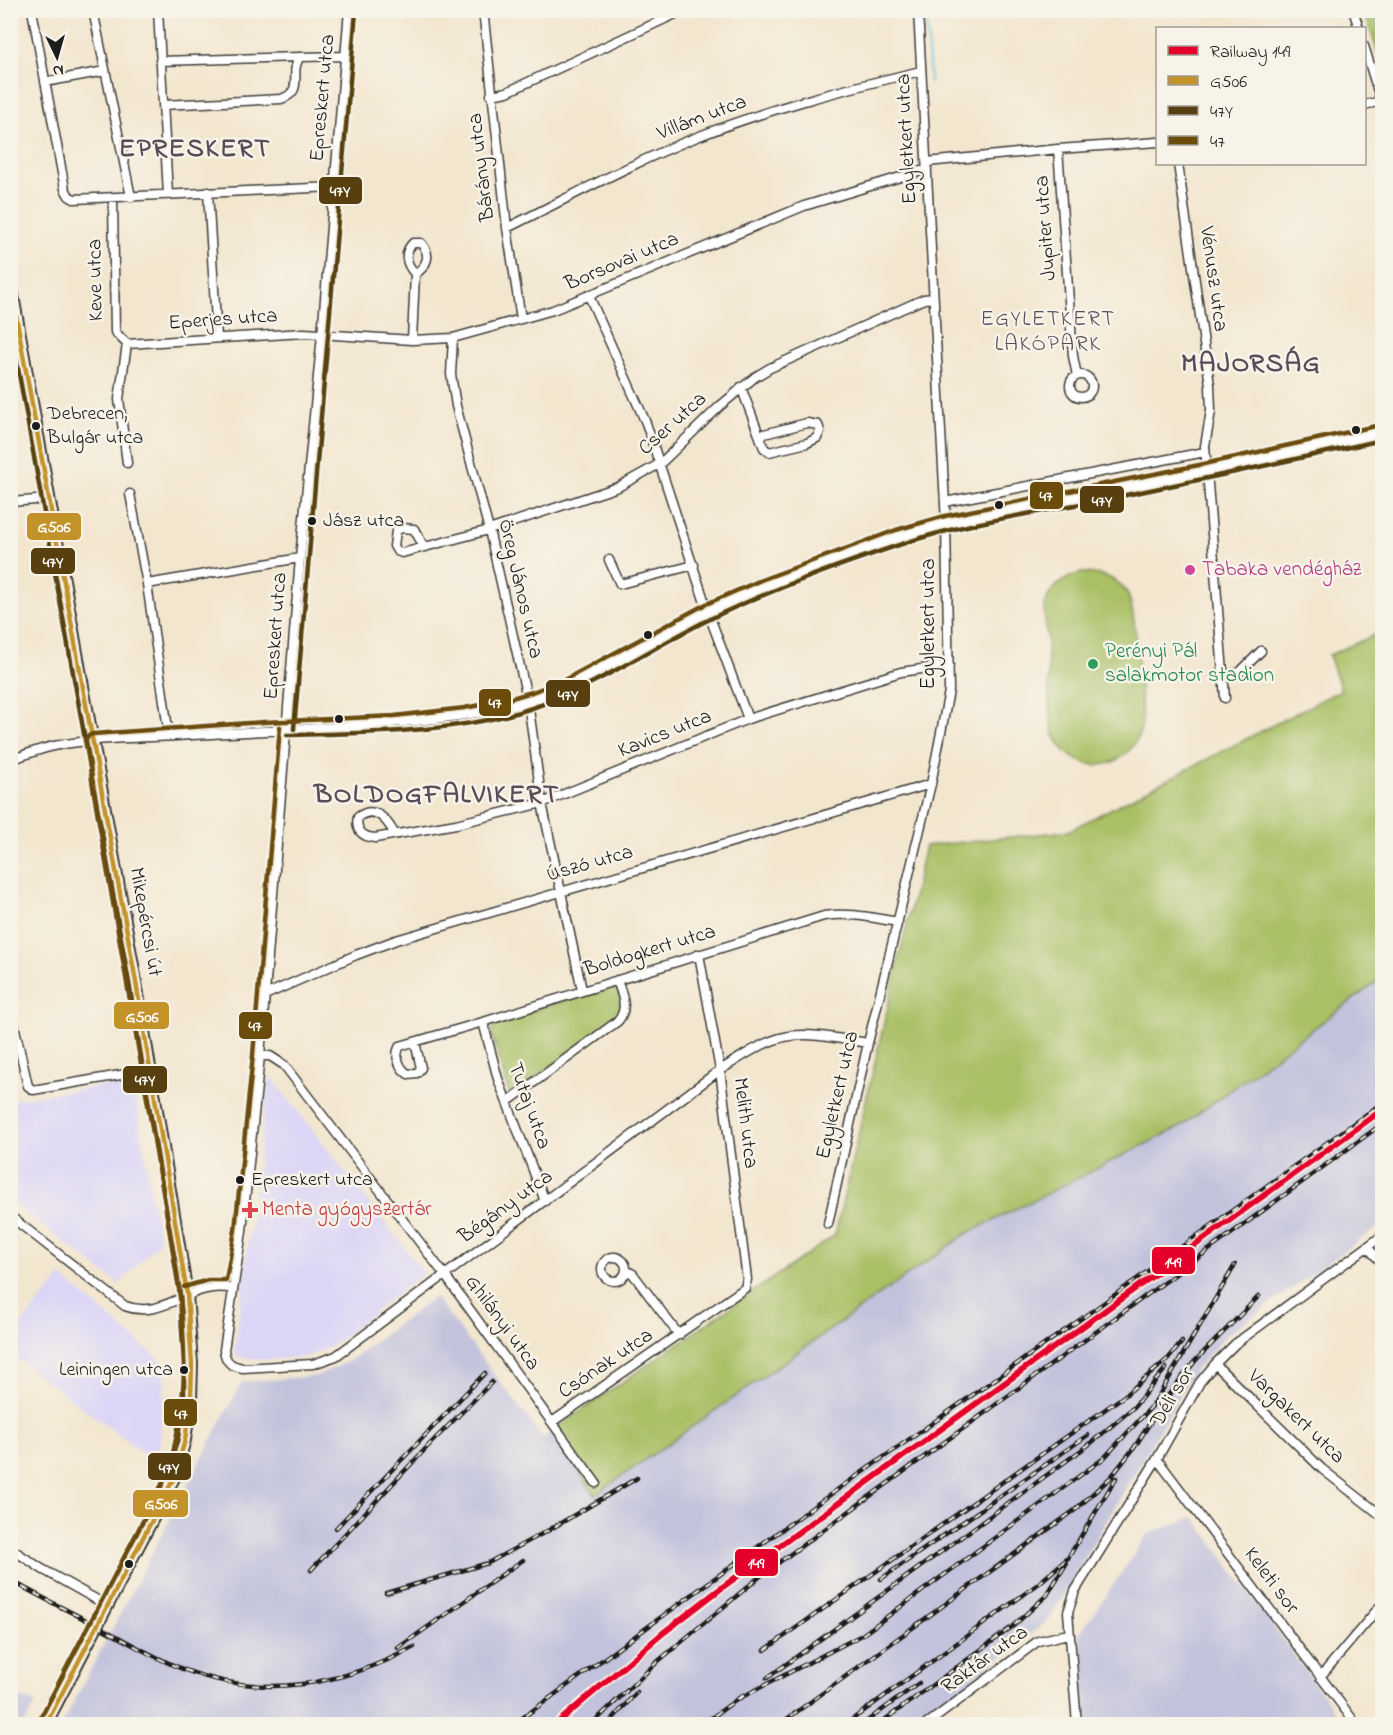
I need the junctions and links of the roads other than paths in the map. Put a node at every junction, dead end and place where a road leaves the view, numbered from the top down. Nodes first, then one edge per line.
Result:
1 (32, 10) edge
2 (93, 10) edge
3 (158, 10) edge
4 (349, 10) edge
5 (483, 10) edge
6 (684, 10) edge
7 (918, 10) edge
8 (1353, 10) edge
9 (1359, 27) edge
10 (1366, 49) edge
11 (345, 56) junction
12 (300, 57) junction
13 (160, 61) junction
14 (105, 71) junction
15 (921, 71) junction
16 (45, 82) junction
17 (491, 95) junction
18 (1382, 102) edge
19 (163, 105) junction
20 (1366, 105) edge
21 (1156, 142) edge
22 (1059, 149) junction
23 (927, 165) junction
24 (1178, 165) edge
25 (334, 187) junction
26 (208, 192) junction
27 (168, 195) junction
28 (131, 197) junction
29 (112, 199) junction
30 (507, 228) junction
31 (415, 274) dead end
32 (10, 279) edge
33 (589, 296) junction
34 (933, 298) junction
35 (521, 318) junction
36 (322, 335) junction
37 (217, 338) junction
38 (453, 338) junction
39 (412, 340) junction
40 (127, 344) junction
41 (1077, 376) dead end
42 (741, 387) junction
43 (1383, 432) edge
44 (764, 434) dead end
45 (1205, 452) junction
46 (127, 463) dead end
47 (661, 463) junction
48 (1206, 471) junction
49 (130, 494) dead end
50 (50, 499) junction
51 (10, 502) edge
52 (945, 502) junction
53 (946, 523) junction
54 (489, 530) junction
55 (424, 547) dead end
56 (300, 558) junction
57 (609, 561) dead end
58 (694, 566) junction
59 (147, 584) junction
60 (708, 612) junction
61 (1261, 651) dead end
62 (949, 665) junction
63 (1223, 676) junction
64 (1225, 698) dead end
65 (528, 702) junction
66 (748, 719) junction
67 (287, 728) junction
68 (169, 736) junction
69 (93, 741) junction
70 (10, 760) edge
71 (931, 783) junction
72 (542, 803) junction
73 (394, 833) dead end
74 (561, 891) junction
75 (898, 922) junction
76 (699, 954) junction
77 (617, 980) junction
78 (582, 990) junction
79 (265, 995) junction
80 (10, 1007) edge
81 (483, 1022) junction
82 (415, 1042) dead end
83 (868, 1043) junction
84 (260, 1056) junction
85 (720, 1071) junction
86 (132, 1073) dead end
87 (507, 1102) junction
88 (545, 1201) junction
89 (10, 1216) edge
90 (828, 1224) dead end
91 (1383, 1236) edge
92 (1367, 1247) junction
93 (1383, 1263) edge
94 (626, 1270) dead end
95 (444, 1274) junction
96 (232, 1289) junction
97 (187, 1294) junction
98 (739, 1294) joint
99 (679, 1335) junction
100 (1215, 1364) junction
101 (552, 1422) junction
102 (1157, 1459) junction
103 (596, 1483) dead end
104 (1383, 1516) edge
105 (10, 1548) edge
106 (1383, 1604) edge
107 (108, 1606) junction
108 (1068, 1634) junction
109 (1320, 1677) junction
110 (46, 1725) edge
111 (927, 1725) edge
112 (1077, 1725) edge
113 (1356, 1725) edge

1 - 16 street
2 - 14 street
3 - 13 street
4 - 11 street, Epreskert utca
5 - 17 street, Bárány utca
6 - 17 street
7 - 15 street, Egyletkert utca
8 - 9 street
10 - 18 street
11 - 12 street
11 - 25 street, Epreskert utca
12 - 13 street
12 - 19 street
13 - 19 street
14 - 16 street
14 - 28 street
15 - 23 street, Egyletkert utca
15 - 30 street, Villám utca
16 - 29 street
17 - 30 street, Bárány utca
18 - 20 street
19 - 27 street
21 - 22 street
22 - 23 street
22 - 41 street, Jupiter utca
23 - 33 street, Borsovai utca
23 - 34 street, Egyletkert utca
24 - 45 street, Vénusz utca
25 - 26 street
25 - 36 street, Epreskert utca
26 - 27 street
26 - 37 street
27 - 28 street
28 - 29 street
29 - 40 street, Keve utca
30 - 35 street, Bárány utca
31 - 39 street
32 - 50 main road, Mikepércsi út
33 - 35 street, Borsovai utca
33 - 47 street
34 - 42 street, Cser utca
34 - 52 street, Egyletkert utca
35 - 38 street, Borsovai utca
36 - 37 street, Eperjes utca
36 - 39 street, Borsovai utca
36 - 56 street, Epreskert utca
37 - 40 street, Eperjes utca
38 - 39 street, Borsovai utca
38 - 54 street, Öreg János utca
40 - 46 street, Keve utca
42 - 44 street
42 - 47 street, Cser utca
43 - 48 street
45 - 48 street, Vénusz utca
45 - 52 street
47 - 54 street, Cser utca
47 - 58 street
48 - 53 street
48 - 63 street, Vénusz utca
49 - 59 street
50 - 51 street
50 - 69 main road, Mikepércsi út
52 - 53 street, Egyletkert utca
53 - 60 street
53 - 62 street, Egyletkert utca
54 - 55 street, Cser utca
54 - 65 street, Öreg János utca
56 - 59 street
56 - 67 street, Epreskert utca
57 - 58 street
58 - 60 street
59 - 68 street
60 - 65 street
60 - 66 street
61 - 63 street
62 - 66 street, Kavics utca
62 - 71 street, Egyletkert utca
63 - 64 street, Vénusz utca
65 - 67 street
65 - 72 street, Öreg János utca
66 - 72 street, Kavics utca
67 - 68 street
67 - 79 street, Epreskert utca
68 - 69 street
69 - 70 street
69 - 97 main road, Mikepércsi út
71 - 74 street, Úszó utca
71 - 75 street, Egyletkert utca
72 - 73 street, Kavics utca
72 - 74 street, Öreg János utca
74 - 78 street, Öreg János utca
74 - 79 street, Úszó utca
75 - 76 street, Boldogkert utca
75 - 83 street, Egyletkert utca
76 - 77 street, Boldogkert utca
76 - 85 street, Melith utca
77 - 78 street, Boldogkert utca
77 - 87 street
78 - 81 street, Boldogkert utca
79 - 84 street, Epreskert utca
80 - 86 street
81 - 82 street, Boldogkert utca
81 - 87 street, Tutaj utca
83 - 85 street, Bégány utca
83 - 90 street, Egyletkert utca
84 - 95 street, Ghilányi utca
84 - 96 street, Epreskert utca
85 - 88 street, Bégány utca
85 - 98 street, Melith utca
87 - 88 street, Tutaj utca
88 - 95 street, Bégány utca
89 - 97 street
91 - 92 street, Déli sor
92 - 93 street
92 - 100 street, Déli sor
94 - 99 street, Csónak utca
95 - 96 street, Bégány utca
95 - 101 street, Ghilányi utca
96 - 97 street
97 - 107 main road, Mikepércsi út
98 - 99 street, Csónak utca
99 - 101 street, Csónak utca
100 - 102 street, Déli sor
100 - 104 street, Vargakert utca
101 - 103 street, Ghilányi utca
102 - 108 street, Déli sor
102 - 109 street, Keleti sor
105 - 107 street
106 - 109 street
107 - 110 main road, Mikepércsi út
108 - 111 street, Raktár utca
108 - 112 street, Déli sor
109 - 113 street, Keleti sor

